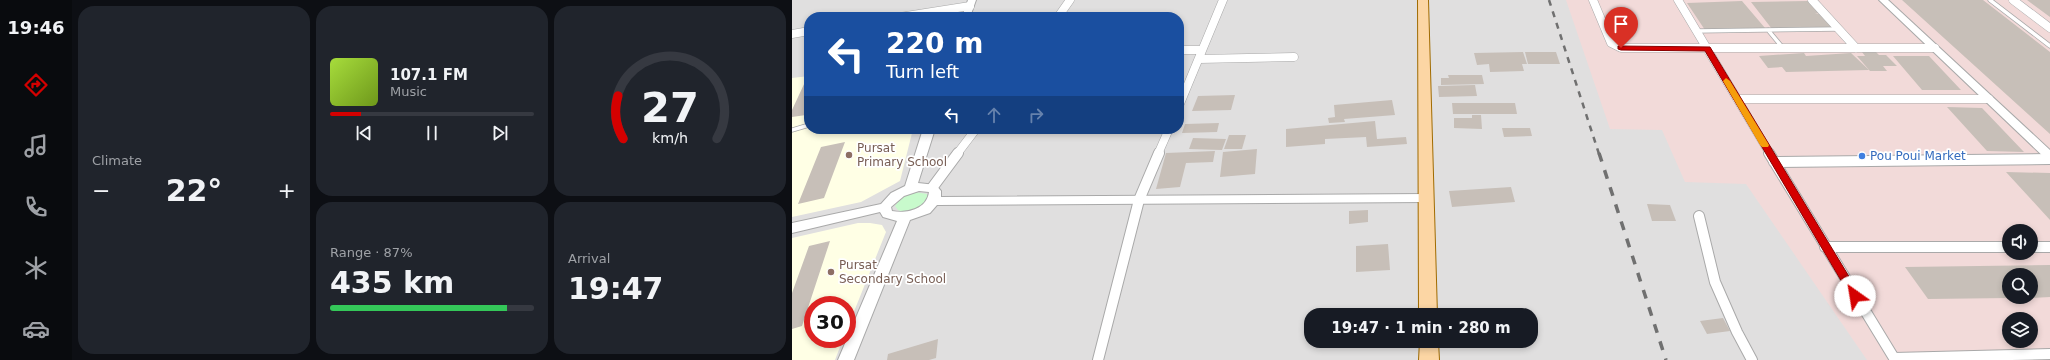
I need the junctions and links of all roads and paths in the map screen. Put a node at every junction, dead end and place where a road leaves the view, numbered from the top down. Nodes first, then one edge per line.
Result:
1 (1070, 0) edge
2 (1223, 0) edge
3 (1423, 0) edge
4 (1594, 0) edge
5 (1687, 0) edge
6 (1812, 0) edge
7 (1884, 0) edge
8 (1990, 0) edge
9 (2013, 0) edge
10 (971, 3) edge
11 (925, 12) edge
12 (1062, 12) edge
13 (2050, 28) edge
14 (1839, 29) junction
15 (1768, 30) junction
16 (1697, 31) junction
17 (804, 32) edge
18 (792, 34) edge
19 (2050, 46) edge
20 (1707, 48) junction
21 (1783, 48) junction
22 (1856, 48) junction
23 (1935, 48) junction
24 (1184, 50) edge
25 (1202, 50) junction
26 (1294, 56) dead end
27 (1199, 59) junction
28 (1184, 94) edge
29 (1737, 99) junction
30 (1989, 99) junction
31 (804, 127) edge
32 (792, 130) edge
33 (927, 134) edge
34 (972, 134) edge
35 (1167, 134) edge
36 (2050, 157) edge
37 (1774, 162) junction
38 (910, 188) junction
39 (932, 188) junction
40 (1427, 198) junction
41 (1139, 200) junction
42 (933, 201) junction
43 (885, 207) junction
44 (1699, 216) dead end
45 (905, 217) junction
46 (792, 228) edge
47 (1825, 247) junction
48 (2002, 247) edge
49 (2038, 247) edge
50 (2050, 247) edge
51 (1428, 308) edge
52 (1429, 348) edge
53 (2050, 354) edge
54 (1895, 359) edge
55 (846, 360) edge
56 (1098, 360) edge
57 (1429, 360) edge
58 (1752, 360) edge

1 - 12 street
2 - 25 street
3 - 40 main road
4 - 20 street
5 - 16 street
6 - 14 street
7 - 23 street
8 - 19 lane
9 - 13 street
10 - 11 street
14 - 15 lane
14 - 22 street
15 - 16 lane
15 - 21 lane
16 - 20 street
17 - 18 street
20 - 21 street
20 - 29 street
21 - 22 street
22 - 23 street
23 - 30 street
24 - 25 street
25 - 27 street
26 - 27 street
27 - 28 street
29 - 30 street
29 - 37 street
30 - 36 street
31 - 32 lane
33 - 38 street
34 - 39 street
35 - 41 street
36 - 37 street
37 - 47 street
38 - 39 street
38 - 43 street
39 - 42 street
40 - 41 street
40 - 51 main road
41 - 42 street
41 - 56 street
42 - 45 street
43 - 45 street
43 - 46 street
44 - 58 street
45 - 55 street
47 - 48 street
47 - 54 street
49 - 50 street
52 - 57 main road
53 - 54 street

